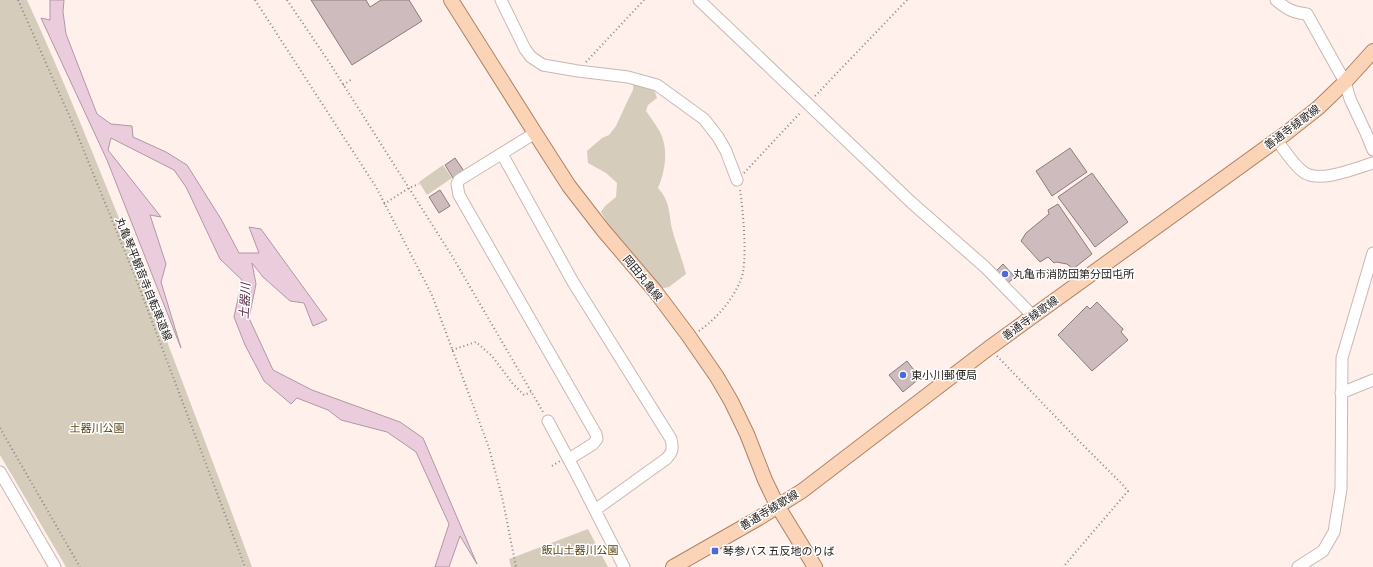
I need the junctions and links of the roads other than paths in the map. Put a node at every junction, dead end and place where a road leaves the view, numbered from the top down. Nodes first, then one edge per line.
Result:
1 (451, 0) edge
2 (501, 0) edge
3 (699, 0) edge
4 (1276, 0) edge
5 (1373, 51) edge
6 (1345, 82) junction
7 (535, 134) junction
8 (1277, 140) junction
9 (1373, 150) edge
10 (502, 154) junction
11 (1373, 163) edge
12 (737, 180) road end
13 (1373, 253) edge
14 (1033, 316) junction
15 (1373, 380) edge
16 (1341, 393) junction
17 (548, 421) road end
18 (569, 459) junction
19 (0, 472) edge
20 (777, 505) junction
21 (595, 510) junction
22 (55, 567) edge
23 (624, 567) edge
24 (673, 567) edge
25 (815, 567) edge
26 (1298, 567) edge

1 - 7 main road, 岡田丸亀線
2 - 12 street
3 - 14 street
4 - 6 street
5 - 6 main road, 善通寺綾歌線
6 - 8 main road, 善通寺綾歌線
6 - 9 street
7 - 10 street
7 - 20 main road, 岡田丸亀線
8 - 11 street
8 - 14 main road, 善通寺綾歌線
10 - 18 street
10 - 21 street
13 - 16 street
14 - 20 main road, 善通寺綾歌線
15 - 16 street
16 - 26 street
17 - 18 street
18 - 21 street
19 - 22 street
20 - 24 main road, 善通寺綾歌線
20 - 25 main road, 岡田丸亀線
21 - 23 street

